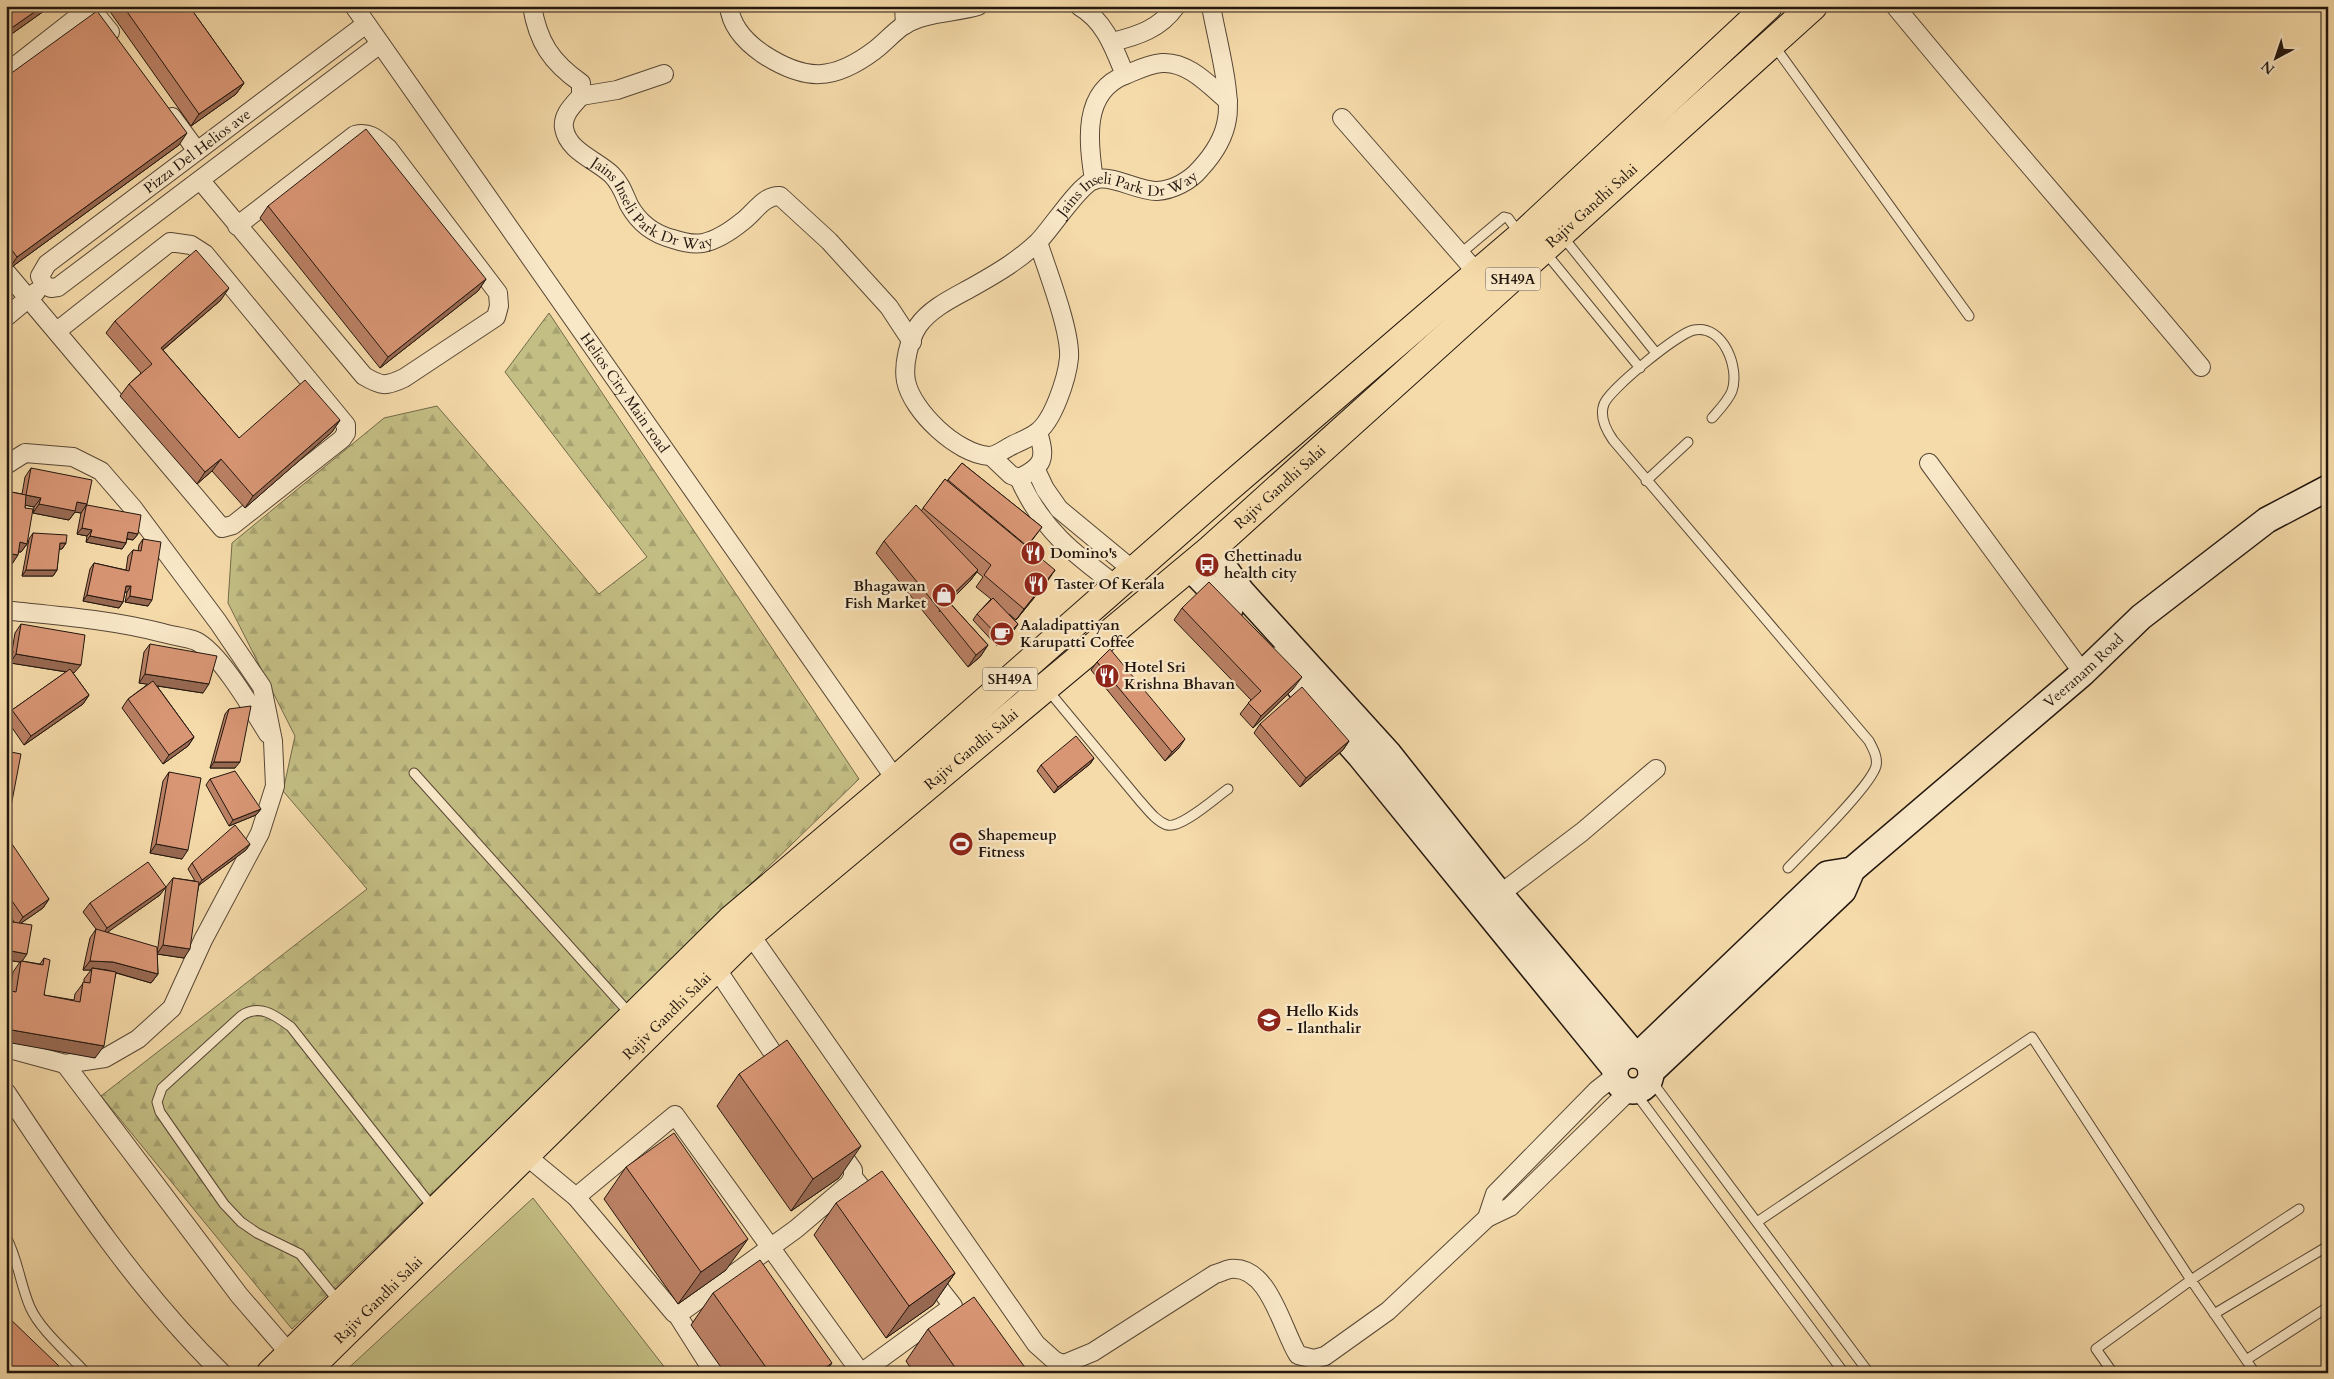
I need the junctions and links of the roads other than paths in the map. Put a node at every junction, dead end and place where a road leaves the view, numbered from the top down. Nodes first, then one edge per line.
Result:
1 (354, 6) edge
2 (532, 6) edge
3 (729, 6) edge
4 (904, 6) edge
5 (978, 6) edge
6 (1078, 6) edge
7 (1176, 6) edge
8 (1211, 6) edge
9 (1768, 6) edge
10 (1813, 6) edge
11 (1895, 6) edge
12 (366, 24) junction
13 (905, 25) junction
14 (1112, 42) junction
15 (1772, 43) junction
16 (380, 44) junction
17 (122, 49) edge
18 (6, 73) edge
19 (664, 74) dead end
20 (1125, 75) junction
21 (581, 96) junction
22 (1228, 101) junction
23 (162, 104) edge
24 (1342, 118) dead end
25 (197, 151) junction
26 (1094, 180) junction
27 (201, 181) junction
28 (238, 226) junction
29 (1542, 233) junction
30 (1038, 242) junction
31 (1460, 254) junction
32 (6, 272) edge
33 (1478, 274) junction
34 (44, 285) junction
35 (28, 299) junction
36 (6, 316) edge
37 (1969, 316) dead end
38 (57, 330) junction
39 (912, 342) junction
40 (1656, 353) junction
41 (2201, 367) dead end
42 (1640, 368) junction
43 (1712, 418) dead end
44 (1038, 432) junction
45 (1688, 442) dead end
46 (991, 456) junction
47 (1929, 463) dead end
48 (6, 464) edge
49 (1036, 470) junction
50 (1019, 478) junction
51 (1646, 481) junction
52 (2328, 488) edge
53 (1211, 549) junction
54 (1189, 567) junction
55 (1125, 579) junction
56 (6, 612) edge
57 (2084, 673) junction
58 (1045, 687) junction
59 (273, 741) junction
60 (1370, 749) junction
61 (1656, 769) dead end
62 (414, 773) dead end
63 (896, 780) junction
64 (1228, 789) dead end
65 (1788, 868) dead end
66 (1470, 875) junction
67 (1500, 894) junction
68 (750, 934) junction
69 (716, 968) junction
70 (632, 1017) junction
71 (6, 1048) edge
72 (65, 1064) junction
73 (1628, 1078) junction
74 (793, 1083) edge
75 (6, 1092) edge
76 (826, 1131) edge
77 (643, 1141) junction
78 (515, 1147) junction
79 (654, 1156) edge
80 (854, 1177) junction
81 (576, 1197) junction
82 (2299, 1209) dead end
83 (436, 1211) junction
84 (883, 1215) edge
85 (1757, 1222) junction
86 (6, 1237) edge
87 (2328, 1246) edge
88 (769, 1247) junction
89 (727, 1256) edge
90 (918, 1260) edge
91 (738, 1271) junction
92 (2191, 1280) junction
93 (749, 1287) edge
94 (341, 1304) junction
95 (2328, 1307) edge
96 (676, 1313) junction
97 (2214, 1314) junction
98 (2246, 1360) junction
99 (297, 1363) edge
100 (1325, 1364) edge
101 (86, 1373) edge
102 (222, 1373) edge
103 (272, 1373) edge
104 (714, 1373) edge
105 (861, 1373) edge
106 (1844, 1373) edge
107 (1869, 1373) edge
108 (2113, 1373) edge
109 (2255, 1373) edge

1 - 12 street, Helios City Main road
2 - 21 street
3 - 13 street
4 - 13 street
5 - 13 street
6 - 14 street
7 - 14 street
8 - 22 street, Jains Inseli Park Dr Way
9 - 29 main road, Rajiv Gandhi Salai / SH49A
10 - 15 main road, Rajiv Gandhi Salai / SH49A
11 - 41 street
12 - 16 street, Helios City Main road
12 - 25 street, Pizza Del Helios ave
14 - 20 street
15 - 29 main road, Rajiv Gandhi Salai / SH49A
15 - 37 lane
16 - 27 street, Pizza Del Helios ave
16 - 63 street, Helios City Main road
17 - 18 street
19 - 21 street
20 - 22 street
20 - 26 street
21 - 39 street, Jains Inseli Park Dr Way
22 - 26 street, Jains Inseli Park Dr Way
23 - 25 street
24 - 31 street
25 - 34 street, Pizza Del Helios ave
26 - 30 street, Jains Inseli Park Dr Way
27 - 28 street
27 - 34 street, Pizza Del Helios ave
28 - 28 street
29 - 31 lane
29 - 33 main road, Rajiv Gandhi Salai / SH49A
29 - 40 lane
29 - 42 lane
29 - 53 main road, Rajiv Gandhi Salai / SH49A
30 - 39 street, Jains Inseli Park Dr Way
30 - 44 street
31 - 33 street
32 - 35 street
33 - 55 main road, Rajiv Gandhi Salai / SH49A
34 - 35 street
35 - 36 street
35 - 38 street
38 - 38 street
39 - 46 street, Jains Inseli Park Dr Way
40 - 42 lane
40 - 43 lane
42 - 51 lane
44 - 46 street
44 - 49 street
45 - 51 lane
46 - 50 street
47 - 57 street
48 - 59 street
49 - 50 street
49 - 55 street
50 - 55 street
51 - 65 lane
52 - 57 street, Veeranam Road
53 - 54 main road, Rajiv Gandhi Salai / SH49A
53 - 60 street
54 - 58 main road, Rajiv Gandhi Salai / SH49A
54 - 60 street
55 - 63 main road, Rajiv Gandhi Salai / SH49A
56 - 59 street
57 - 73 street, Veeranam Road
58 - 64 lane
58 - 68 main road, Rajiv Gandhi Salai / SH49A
59 - 72 street
60 - 66 street
61 - 67 street
62 - 70 lane
63 - 70 main road, Rajiv Gandhi Salai / SH49A
66 - 67 street
66 - 73 street
67 - 73 street
68 - 69 main road, Rajiv Gandhi Salai / SH49A
68 - 100 street
69 - 74 street
69 - 78 main road, Rajiv Gandhi Salai / SH49A
70 - 78 main road, Rajiv Gandhi Salai / SH49A
71 - 72 street
72 - 99 street
73 - 85 lane
73 - 100 street
73 - 106 lane
75 - 102 street
76 - 80 street
77 - 79 street
77 - 81 street
77 - 88 street
78 - 81 street
78 - 83 main road, Rajiv Gandhi Salai / SH49A
78 - 99 main road, Rajiv Gandhi Salai / SH49A
80 - 84 street
80 - 88 street
81 - 96 street
82 - 92 lane
83 - 94 main road, Rajiv Gandhi Salai / SH49A
83 - 94 lane
85 - 92 lane
85 - 107 lane
86 - 101 lane
87 - 97 lane
88 - 91 street
88 - 105 street
89 - 91 street
90 - 105 street
91 - 93 street
91 - 96 street
92 - 97 lane
92 - 108 lane
94 - 99 main road, Rajiv Gandhi Salai / SH49A
95 - 98 lane
96 - 104 street
97 - 98 lane
98 - 109 lane
99 - 103 main road, Rajiv Gandhi Salai / SH49A

